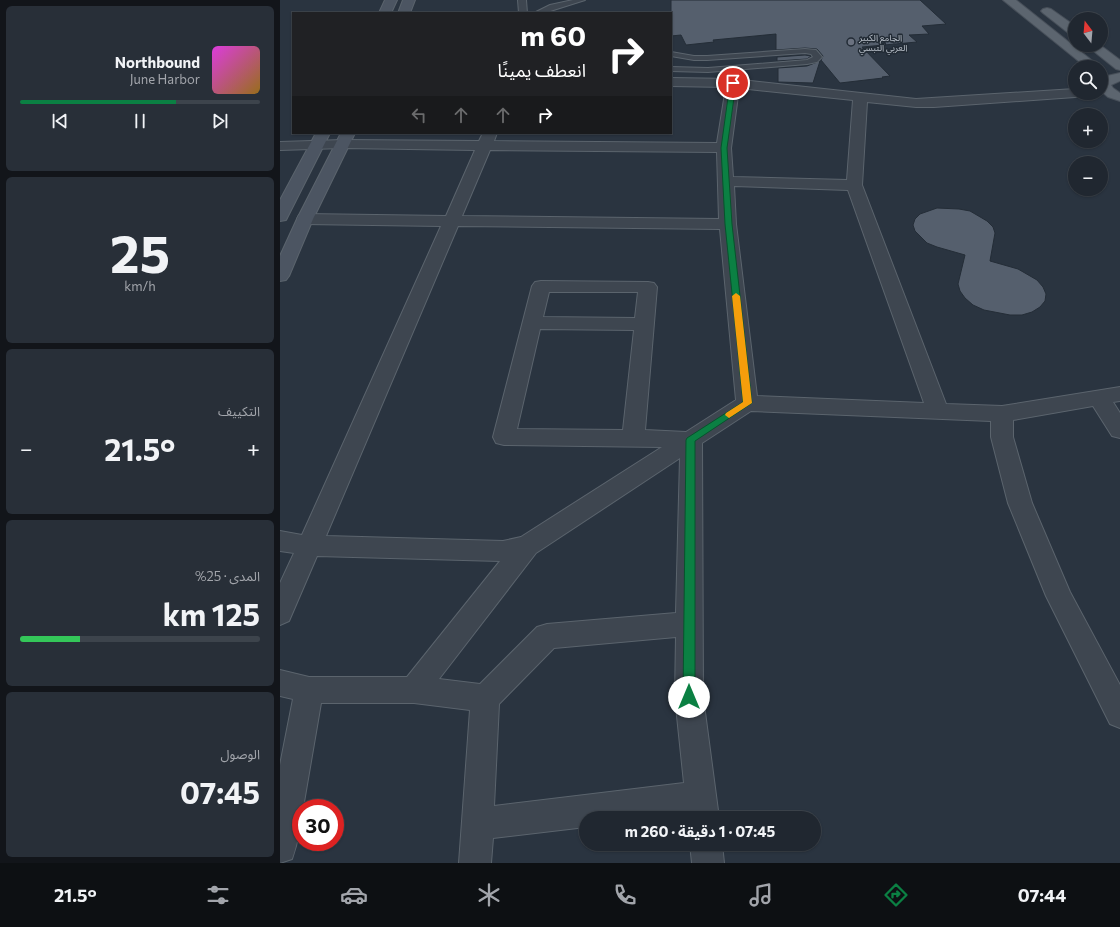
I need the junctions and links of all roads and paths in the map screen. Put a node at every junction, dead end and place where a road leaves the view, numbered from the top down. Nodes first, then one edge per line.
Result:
1 (391, 0) edge
2 (409, 0) edge
3 (522, 0) edge
4 (581, 0) edge
5 (1009, 0) edge
6 (1038, 5) dead end
7 (385, 12) edge
8 (404, 12) edge
9 (523, 12) edge
10 (541, 12) edge
11 (1068, 27) edge
12 (1101, 52) edge
13 (672, 54) edge
14 (1085, 60) edge
15 (1120, 66) edge
16 (672, 69) edge
17 (1120, 77) edge
18 (672, 82) edge
19 (1108, 82) edge
20 (733, 83) junction
21 (1108, 88) edge
22 (1068, 94) edge
23 (860, 98) junction
24 (1120, 98) edge
25 (319, 139) edge
26 (346, 139) edge
27 (487, 139) edge
28 (280, 146) edge
29 (724, 148) junction
30 (726, 181) junction
31 (854, 185) junction
32 (280, 216) edge
33 (304, 219) junction
34 (451, 222) junction
35 (728, 224) junction
36 (280, 276) edge
37 (532, 323) junction
38 (644, 324) junction
39 (1120, 394) edge
40 (1098, 397) junction
41 (747, 403) junction
42 (938, 411) junction
43 (1002, 414) junction
44 (1120, 430) edge
45 (633, 438) junction
46 (691, 440) junction
47 (280, 542) edge
48 (309, 546) junction
49 (527, 546) junction
50 (280, 613) edge
51 (689, 624) junction
52 (280, 683) edge
53 (309, 690) junction
54 (414, 690) junction
55 (485, 698) junction
56 (1120, 714) edge
57 (702, 807) edge
58 (478, 824) junction
59 (280, 847) edge
60 (707, 851) edge
61 (476, 863) edge
62 (708, 863) edge

1 - 7 street
2 - 8 street
3 - 9 lane
4 - 10 lane
5 - 14 main road
6 - 11 main road
12 - 15 main road
13 - 16 lane
17 - 19 main road
18 - 20 street
20 - 23 street
20 - 29 street
21 - 24 main road
22 - 23 street
23 - 31 street
25 - 26 street
25 - 28 street
25 - 32 street
26 - 27 street
26 - 33 street
27 - 29 street
27 - 34 street
29 - 30 street
30 - 31 street
30 - 35 street
31 - 42 street
33 - 34 street
33 - 36 street
34 - 35 street
34 - 48 street
35 - 41 street
37 - 38 street
37 - 38 street
37 - 45 street
38 - 45 street
39 - 40 street
40 - 43 street
40 - 44 street
41 - 42 street
41 - 46 street
42 - 43 street
43 - 56 street
45 - 46 street
46 - 49 street
46 - 51 street
47 - 48 street
48 - 49 street
48 - 50 street
49 - 54 street
51 - 55 street
51 - 57 street
52 - 53 street
53 - 54 street
53 - 59 street
54 - 55 street
55 - 58 street
57 - 58 street
58 - 61 street
60 - 62 street

